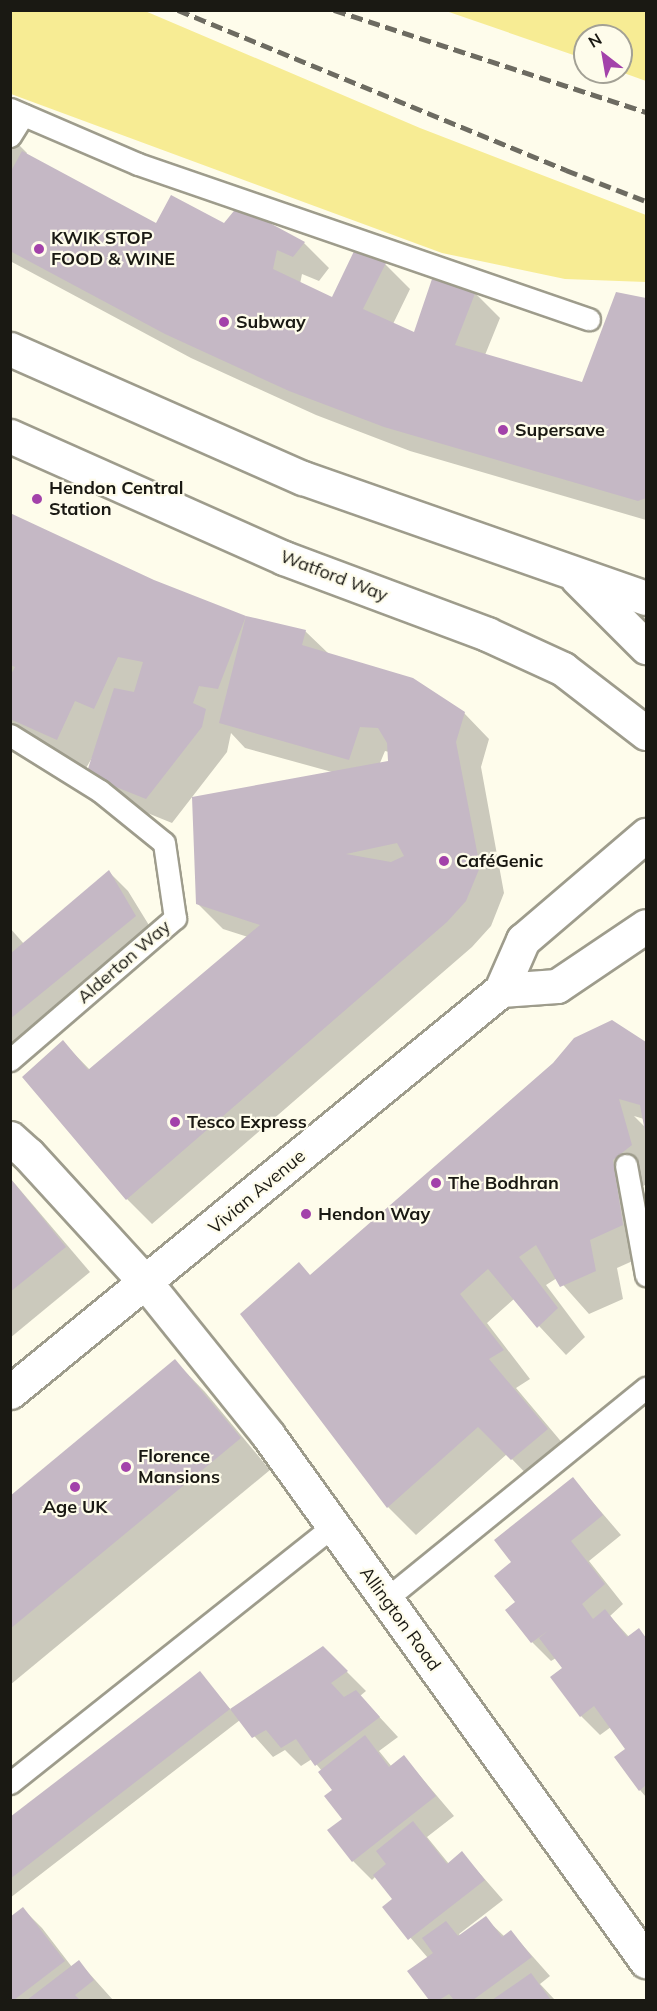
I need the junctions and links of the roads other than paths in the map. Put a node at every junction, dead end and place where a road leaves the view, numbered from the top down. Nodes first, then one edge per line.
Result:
1 (17, 112) edge
2 (10, 136) edge
3 (589, 319) dead end
4 (10, 349) edge
5 (10, 436) edge
6 (572, 572) junction
7 (646, 598) edge
8 (646, 647) edge
9 (646, 733) edge
10 (10, 735) edge
11 (646, 835) edge
12 (646, 926) edge
13 (501, 990) junction
14 (10, 1060) edge
15 (10, 1138) edge
16 (626, 1165) dead end
17 (646, 1275) edge
18 (146, 1283) junction
19 (646, 1388) edge
20 (10, 1392) edge
21 (333, 1526) junction
22 (386, 1599) junction
23 (10, 1783) edge
24 (646, 1961) edge

1 - 2 lane
1 - 3 lane
4 - 6 main road
5 - 9 main road, Watford Way
6 - 7 main road
6 - 8 main road
10 - 14 lane, Alderton Way
11 - 13 main road, Vivian Avenue
12 - 13 main road
13 - 18 main road, Vivian Avenue
15 - 18 main road, Allington Road
16 - 17 lane
18 - 20 main road, Vivian Avenue
18 - 21 main road, Allington Road
19 - 22 lane
21 - 22 main road, Allington Road
21 - 23 lane
22 - 24 main road, Allington Road

